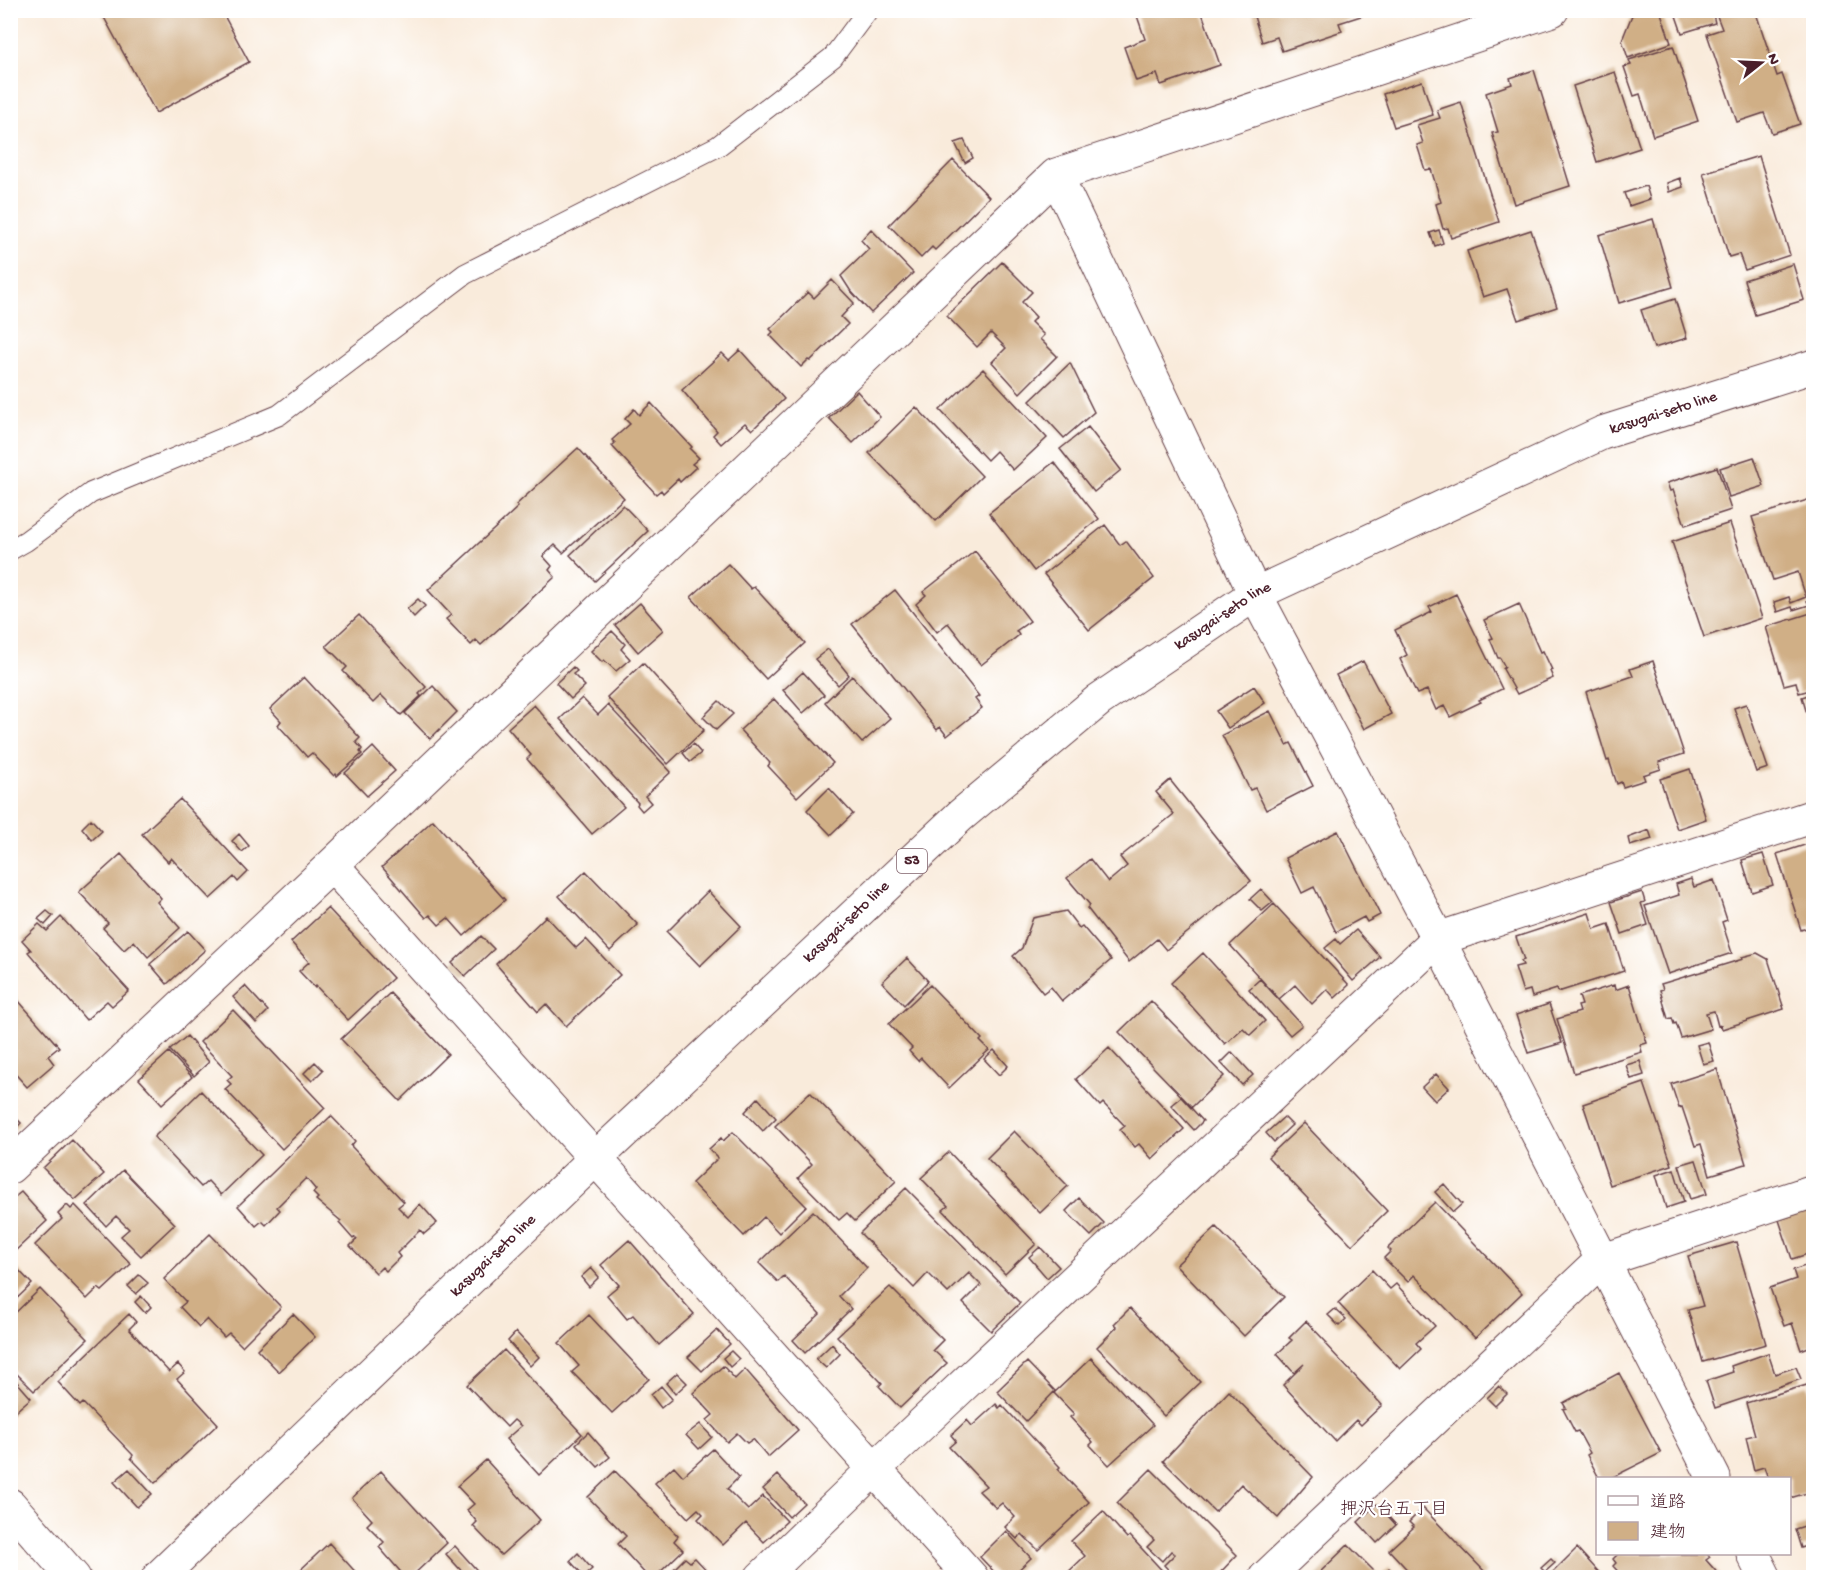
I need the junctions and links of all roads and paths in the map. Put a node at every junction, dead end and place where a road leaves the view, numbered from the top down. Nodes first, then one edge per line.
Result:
1 (868, 10) edge
2 (1552, 10) edge
3 (1509, 17) edge
4 (1056, 175) junction
5 (1814, 366) edge
6 (10, 550) edge
7 (1255, 594) junction
8 (1814, 816) edge
9 (332, 865) junction
10 (1438, 939) junction
11 (596, 1159) junction
12 (10, 1167) edge
13 (1814, 1191) edge
14 (1601, 1261) junction
15 (874, 1469) junction
16 (1713, 1477) edge
17 (10, 1505) edge
18 (1754, 1555) edge
19 (74, 1578) edge
20 (158, 1578) edge
21 (761, 1578) edge
22 (972, 1578) edge
23 (1265, 1578) edge
24 (1765, 1578) edge

1 - 6 lane
2 - 3 street
3 - 4 street
4 - 7 street
4 - 9 street
5 - 7 street, kasugai-seto line / 53
7 - 10 street
7 - 11 street, kasugai-seto line / 53
8 - 10 street
9 - 11 street
9 - 12 street
10 - 14 street
10 - 15 street
11 - 15 street
11 - 20 street, kasugai-seto line / 53
13 - 14 street
14 - 16 street
14 - 23 street
15 - 21 street
15 - 22 street
17 - 19 street
18 - 24 street

